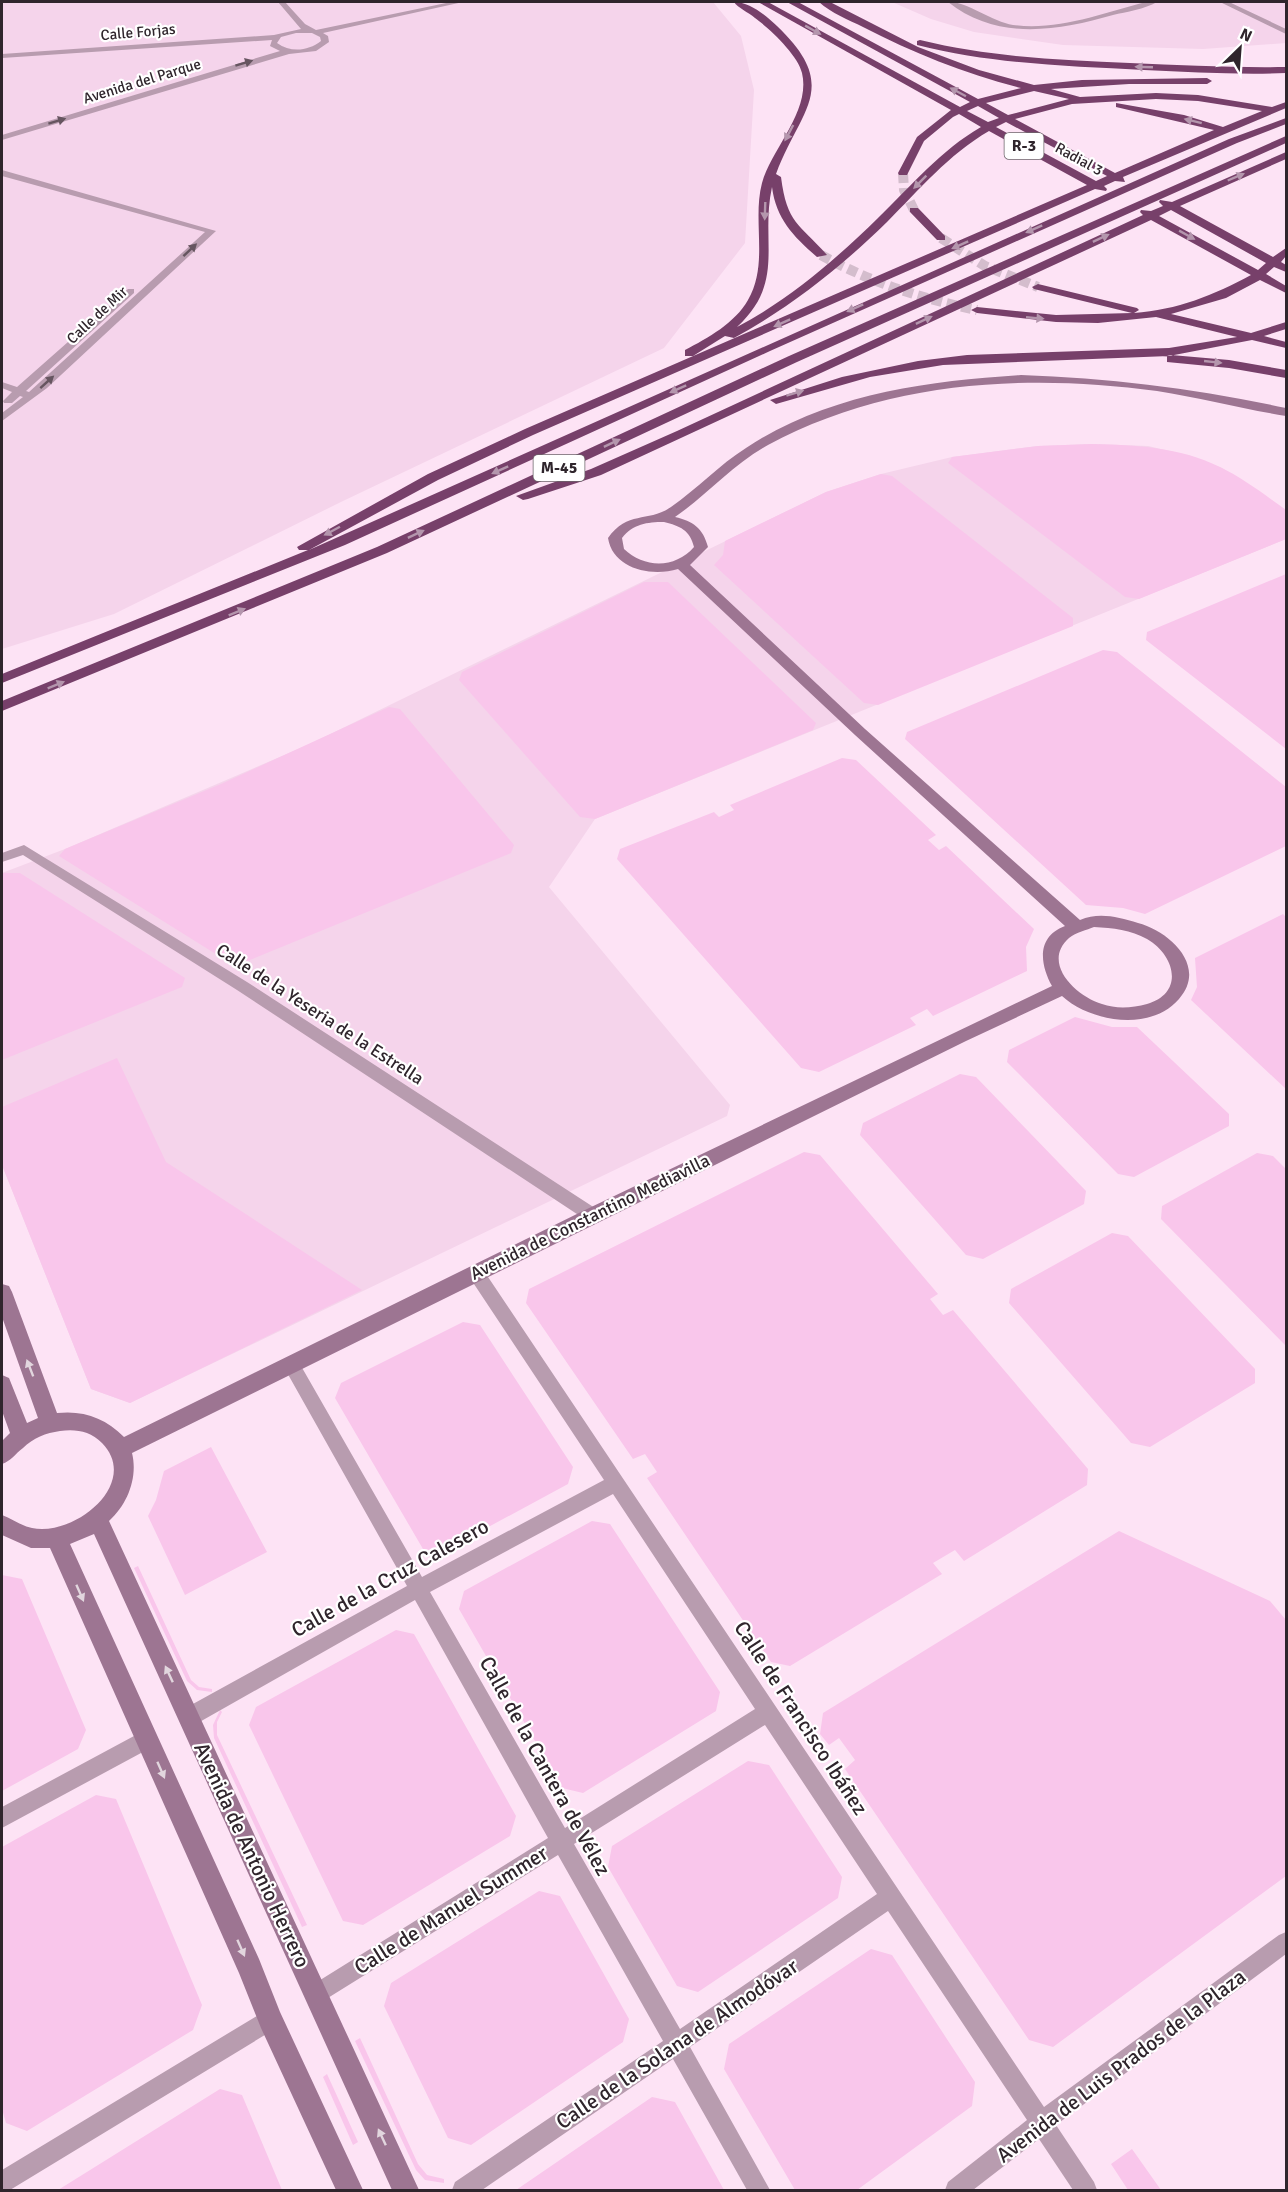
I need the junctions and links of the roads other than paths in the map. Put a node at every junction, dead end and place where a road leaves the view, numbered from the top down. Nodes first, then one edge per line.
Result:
1 (270, 2) edge
2 (282, 2) edge
3 (459, 2) edge
4 (738, 2) edge
5 (762, 2) edge
6 (792, 2) edge
7 (824, 2) edge
8 (952, 2) edge
9 (1153, 2) edge
10 (1224, 2) edge
11 (856, 19) junction
12 (290, 32) junction
13 (312, 32) junction
14 (1287, 32) edge
15 (272, 42) junction
16 (325, 42) junction
17 (290, 51) junction
18 (2, 57) edge
19 (1287, 70) edge
20 (1287, 76) edge
21 (1286, 108) edge
22 (1287, 121) edge
23 (2, 138) edge
24 (1282, 140) edge
25 (778, 155) junction
26 (1283, 157) edge
27 (2, 173) edge
28 (903, 173) tunnel mouth
29 (914, 210) tunnel mouth
30 (200, 228) junction
31 (940, 238) tunnel mouth
32 (1286, 251) edge
33 (821, 255) tunnel mouth
34 (1287, 269) edge
35 (1038, 287) tunnel mouth
36 (1287, 290) edge
37 (977, 310) tunnel mouth
38 (1287, 326) edge
39 (1287, 345) edge
40 (986, 358) junction
41 (662, 369) junction
42 (1287, 374) edge
43 (2, 386) edge
44 (19, 392) junction
45 (30, 396) junction
46 (2, 406) edge
47 (1287, 412) edge
48 (573, 413) junction
49 (2, 418) edge
50 (681, 434) junction
51 (690, 502) junction
52 (664, 518) junction
53 (441, 523) junction
54 (684, 523) junction
55 (681, 564) junction
56 (253, 578) junction
57 (2, 679) edge
58 (2, 706) edge
59 (2, 858) edge
60 (1075, 925) junction
61 (1062, 989) junction
62 (592, 1215) junction
63 (476, 1273) junction
64 (2, 1292) edge
65 (291, 1365) junction
66 (2, 1384) edge
67 (50, 1422) junction
68 (21, 1436) junction
69 (120, 1449) junction
70 (2, 1455) edge
71 (616, 1483) junction
72 (98, 1520) junction
73 (2, 1525) edge
74 (57, 1539) junction
75 (418, 1589) junction
76 (768, 1712) junction
77 (189, 1717) junction
78 (147, 1738) junction
79 (2, 1818) edge
80 (560, 1842) junction
81 (891, 1897) junction
82 (1287, 1942) edge
83 (316, 1994) junction
84 (270, 2019) junction
85 (676, 2044) junction
86 (1041, 2123) junction
87 (2, 2182) edge
88 (350, 2190) edge
89 (406, 2190) edge
90 (463, 2190) edge
91 (759, 2190) edge
92 (956, 2190) edge
93 (1086, 2190) edge

1 - 12 street
2 - 13 street
3 - 13 street
3 - 16 street
4 -> 25 highway
5 -> 36 highway, Radial 3 / R-3
34 -> 6 highway, Radial 3 / R-3
7 - 11 highway
8 - 9 street
10 - 14 street
19 -> 11 highway
26 -> 11 highway
12 - 13 street
12 - 15 street
13 - 16 street
15 - 17 street
15 - 18 street, Calle Forjas
16 - 17 street, Avenida del Parque
23 -> 17 street, Avenida del Parque
20 - 28 highway
21 -> 41 highway
21 -> 48 highway
22 -> 56 highway, M-45
53 -> 24 highway, M-45
25 - 33 highway
25 -> 41 highway
50 -> 26 highway
27 - 30 street
29 - 31 highway
30 - 44 street, Calle de Mir
45 -> 30 street, Calle de Mir
37 -> 32 highway
35 - 39 highway
38 - 40 highway
40 -> 42 highway
50 -> 40 highway
41 - 48 highway
43 - 44 street
44 - 45 street
44 - 46 street, Calle de Mir
45 - 49 street, Calle de Mir
47 - 51 street
48 -> 56 highway
50 - 53 highway
51 - 52 street
51 - 54 street
52 - 54 street
52 - 55 street
58 -> 53 highway, M-45
54 - 55 street
55 - 60 street
56 - 57 highway, M-45
59 - 62 street, Calle de la Yeseria de la Estrella
60 - 61 street
60 - 61 street
61 - 62 street, Avenida de Constantino Mediavilla
62 - 63 street, Avenida de Constantino Mediavilla
63 - 65 street, Avenida de Constantino Mediavilla
63 - 71 street, Calle de Francisco Ibáñez
67 -> 64 street
65 - 69 street, Avenida de Constantino Mediavilla
65 - 75 street, Calle de la Cantera de Vélez
66 - 68 street
67 - 68 street
67 - 69 street
68 - 70 street
69 - 72 street
71 - 75 street, Calle de la Cruz Calesero
71 - 76 street, Calle de Francisco Ibáñez
72 - 74 street
77 -> 72 street, Avenida de Antonio Herrero
73 - 74 street
74 -> 78 street
75 - 77 street, Calle de la Cruz Calesero
75 - 80 street, Calle de la Cantera de Vélez
76 - 80 street, Calle de Manuel Summer
76 - 81 street, Calle de Francisco Ibáñez
77 - 83 street, Avenida de Antonio Herrero
78 - 79 street
78 -> 84 street
80 - 83 street, Calle de Manuel Summer
80 - 85 street, Calle de la Cantera de Vélez
81 - 85 street, Calle de la Solana de Almodóvar
81 - 86 street, Calle de Francisco Ibáñez
82 - 86 street, Avenida de Luis Prados de la Plaza
89 -> 83 street, Avenida de Antonio Herrero
84 - 87 street
84 - 88 street
85 - 90 street, Calle de la Solana de Almodóvar
85 - 91 street, Calle de la Cantera de Vélez
86 - 92 street, Avenida de Luis Prados de la Plaza
86 - 93 street, Calle de Francisco Ibáñez

